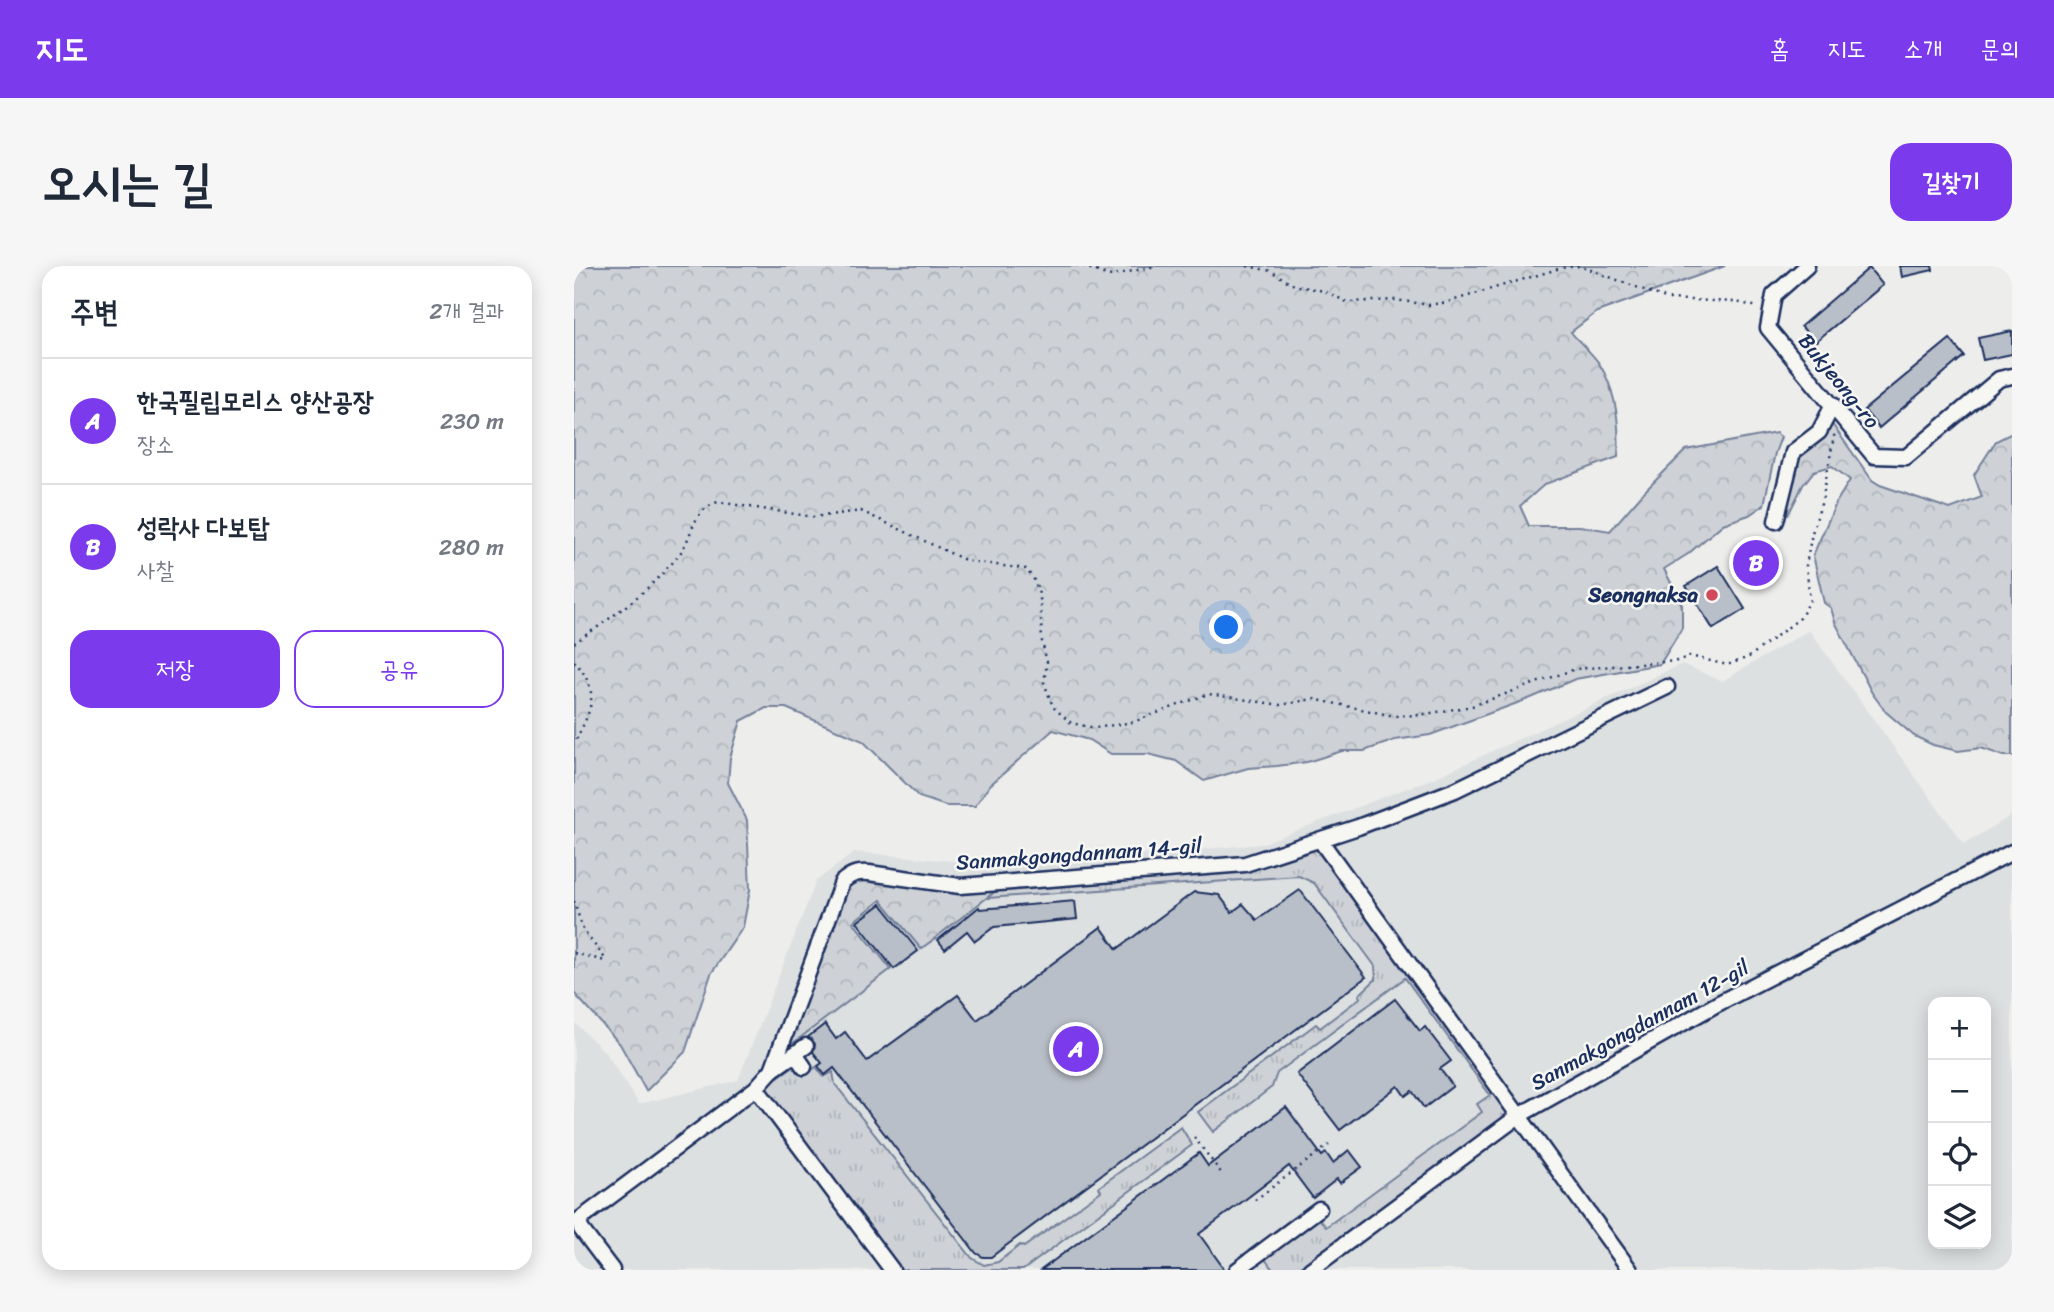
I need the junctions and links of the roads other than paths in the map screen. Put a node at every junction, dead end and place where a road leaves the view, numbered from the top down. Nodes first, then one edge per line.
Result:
1 (1807, 266) edge
2 (2012, 376) edge
3 (1836, 409) junction
4 (1776, 521) dead end
5 (1667, 687) dead end
6 (1320, 840) junction
7 (2012, 852) edge
8 (804, 1067) dead end
9 (772, 1070) junction
10 (756, 1088) junction
11 (1520, 1115) junction
12 (1319, 1209) dead end
13 (1246, 1267) edge
14 (612, 1270) edge
15 (892, 1270) edge
16 (1310, 1270) edge
17 (1630, 1270) edge

1 - 3 street, Bukjeong-ro
2 - 3 street, Bukjeong-ro
3 - 4 street
5 - 6 street, Sanmakgongdannam 14-gil
6 - 9 street, Sanmakgongdannam 14-gil
6 - 11 street
7 - 11 street, Sanmakgongdannam 12-gil
8 - 9 street
9 - 10 street, Sanmakgongdannam 14-gil
10 - 14 street, Sanmakgongdannam 14-gil
10 - 15 street
11 - 16 street, Sanmakgongdannam 12-gil
11 - 17 street
12 - 13 street

